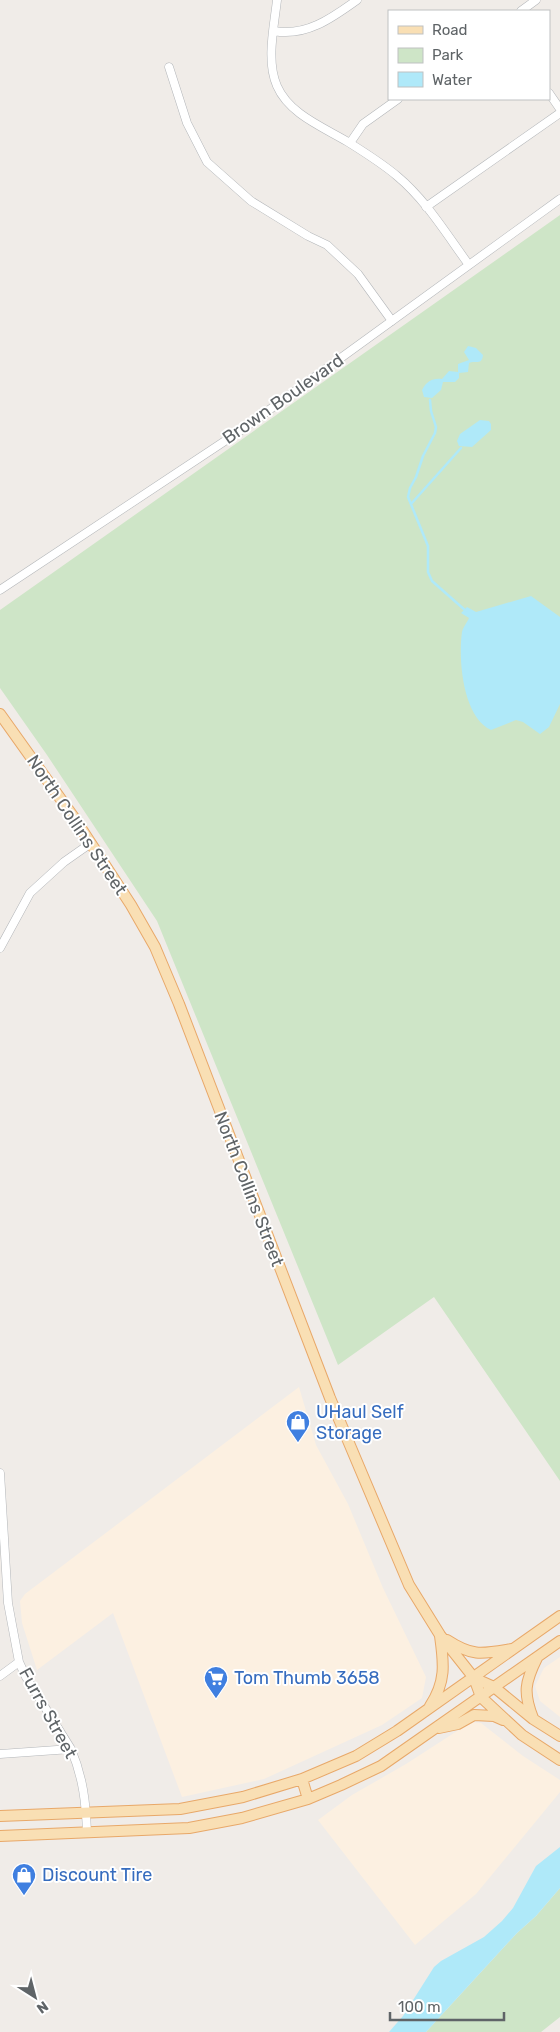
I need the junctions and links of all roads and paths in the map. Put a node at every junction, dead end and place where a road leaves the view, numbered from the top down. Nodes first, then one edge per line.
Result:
1 (278, 0) edge
2 (357, 0) edge
3 (536, 0) edge
4 (522, 10) edge
5 (274, 32) junction
6 (169, 67) dead end
7 (550, 94) edge
8 (397, 100) edge
9 (560, 109) edge
10 (560, 113) edge
11 (350, 143) junction
12 (560, 199) edge
13 (426, 207) junction
14 (469, 265) junction
15 (392, 321) junction
16 (0, 590) edge
17 (0, 714) edge
18 (91, 843) junction
19 (0, 948) edge
20 (0, 1473) edge
21 (1, 1510) edge
22 (560, 1616) edge
23 (440, 1635) junction
24 (560, 1641) edge
25 (514, 1648) junction
26 (538, 1656) junction
27 (19, 1662) junction
28 (0, 1676) edge
29 (474, 1678) junction
30 (494, 1687) junction
31 (480, 1697) junction
32 (427, 1711) junction
33 (533, 1719) junction
34 (506, 1721) junction
35 (435, 1728) junction
36 (560, 1736) edge
37 (71, 1748) junction
38 (0, 1754) edge
39 (560, 1760) edge
40 (302, 1779) junction
41 (308, 1798) junction
42 (86, 1814) junction
43 (0, 1816) edge
44 (87, 1834) junction
45 (0, 1836) edge

1 - 5 street
2 - 5 street
3 - 4 street
5 - 11 street
6 - 15 street
7 - 9 street
8 - 11 street
10 - 13 street
11 - 13 street
12 - 14 street, Brown Boulevard
13 - 14 street
14 - 15 street, Brown Boulevard
15 - 16 street, Brown Boulevard
17 - 18 main road, North Collins Street
18 - 19 street
18 - 23 main road, North Collins Street
20 - 21 street, Furrs Street
21 - 27 street, Furrs Street
22 - 25 main road
23 - 25 main road
23 - 29 main road, North Collins Street
23 - 32 main road
24 - 26 main road
25 - 29 main road
26 - 30 main road
26 - 33 main road
27 - 28 street
27 - 37 street, Furrs Street
29 - 30 main road, North Collins Street
29 - 31 main road, North Collins Street
29 - 32 main road
30 - 31 main road
30 - 33 main road, North Collins Street
31 - 34 main road, North Collins Street
31 - 35 main road
32 - 40 main road
33 - 36 main road, North Collins Street
34 - 35 main road
34 - 39 main road, North Collins Street
35 - 41 main road
37 - 38 street
37 - 42 street, Furrs Street
40 - 41 main road
40 - 42 main road
41 - 44 main road
42 - 43 main road
42 - 44 street, Furrs Street
44 - 45 main road

